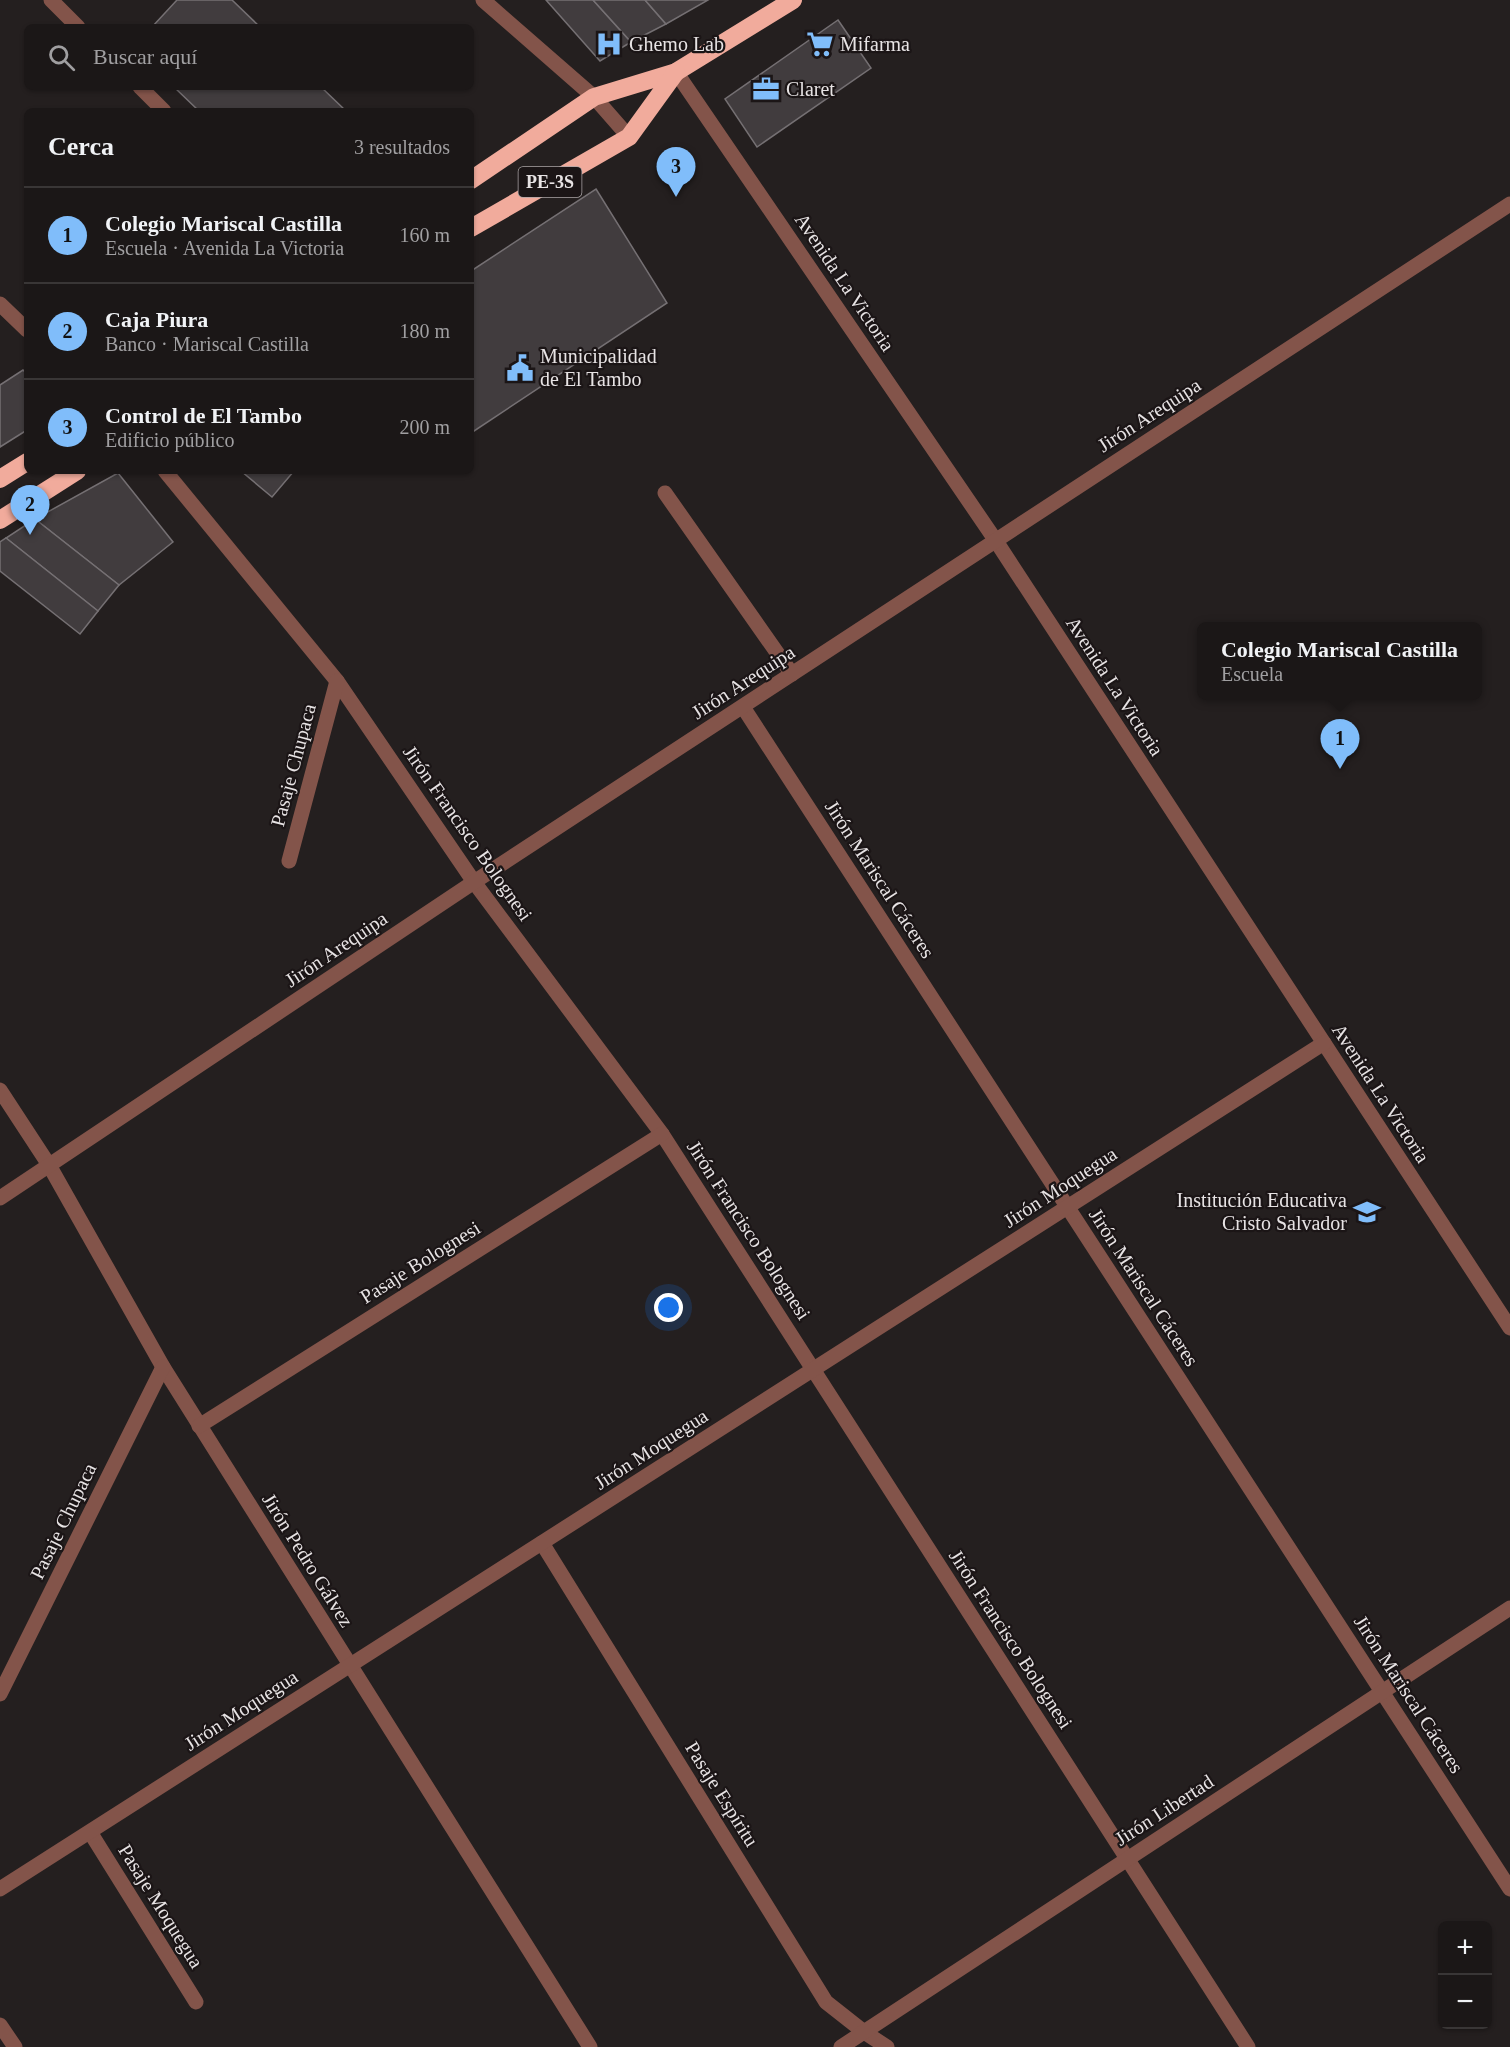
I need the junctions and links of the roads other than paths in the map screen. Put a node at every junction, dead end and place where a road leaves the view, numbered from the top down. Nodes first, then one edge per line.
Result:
1 (51, 0) edge
2 (483, 0) edge
3 (793, 0) edge
4 (75, 24) edge
5 (676, 72) junction
6 (143, 90) edge
7 (594, 98) junction
8 (161, 108) edge
9 (629, 137) junction
10 (474, 178) edge
11 (1510, 204) edge
12 (474, 226) edge
13 (0, 304) edge
14 (24, 327) edge
15 (24, 464) edge
16 (72, 474) edge
17 (167, 474) edge
18 (0, 479) edge
19 (665, 493) dead end
20 (0, 520) edge
21 (996, 541) junction
22 (792, 674) junction
23 (337, 681) junction
24 (743, 707) junction
25 (289, 861) dead end
26 (474, 882) junction
27 (1324, 1043) junction
28 (0, 1090) edge
29 (662, 1134) junction
30 (49, 1165) junction
31 (0, 1198) edge
32 (1068, 1207) junction
33 (1510, 1328) edge
34 (163, 1367) junction
35 (813, 1370) junction
36 (199, 1426) junction
37 (542, 1543) junction
38 (1510, 1608) edge
39 (350, 1666) junction
40 (1382, 1692) junction
41 (0, 1694) edge
42 (90, 1832) junction
43 (1127, 1858) junction
44 (0, 1889) edge
45 (1510, 1889) edge
46 (196, 2002) dead end
47 (0, 2025) edge
48 (864, 2032) junction
49 (15, 2047) edge
50 (590, 2047) edge
51 (841, 2047) edge
52 (887, 2047) edge
53 (1248, 2047) edge

1 - 4 street
2 - 7 street
3 - 5 highway, PE-3S
5 - 7 highway, PE-3S
5 - 9 highway, PE-3S
5 - 21 street, Avenida La Victoria
6 - 8 street
7 - 9 street
7 - 10 highway, PE-3S
9 - 12 highway, PE-3S
11 - 21 street, Jirón Arequipa
13 - 14 street
15 - 18 highway
16 - 20 highway
17 - 23 street, Jirón Francisco Bolognesi
19 - 22 street
21 - 22 street, Jirón Arequipa
21 - 27 street, Avenida La Victoria
22 - 24 street, Jirón Arequipa
23 - 25 street, Pasaje Chupaca
23 - 26 street, Jirón Francisco Bolognesi
24 - 26 street, Jirón Arequipa
24 - 32 street, Jirón Mariscal Cáceres
26 - 29 street, Jirón Francisco Bolognesi
26 - 30 street, Jirón Arequipa
27 - 32 street, Jirón Moquegua
27 - 33 street, Avenida La Victoria
28 - 30 street, Jirón Pedro Gálvez
29 - 35 street, Jirón Francisco Bolognesi
29 - 36 street, Pasaje Bolognesi
30 - 31 street, Jirón Arequipa
30 - 34 street, Jirón Pedro Gálvez
32 - 35 street, Jirón Moquegua
32 - 40 street, Jirón Mariscal Cáceres
34 - 36 street, Jirón Pedro Gálvez
34 - 41 street, Pasaje Chupaca
35 - 37 street, Jirón Moquegua
35 - 43 street, Jirón Francisco Bolognesi
36 - 39 street, Jirón Pedro Gálvez
37 - 39 street, Jirón Moquegua
37 - 48 street, Pasaje Espíritu
38 - 40 street, Jirón Libertad
39 - 42 street, Jirón Moquegua
39 - 50 street, Jirón Pedro Gálvez
40 - 43 street, Jirón Libertad
40 - 45 street, Jirón Mariscal Cáceres
42 - 44 street, Jirón Moquegua
42 - 46 street, Pasaje Moquegua
43 - 48 street, Jirón Libertad
43 - 53 street, Jirón Francisco Bolognesi
47 - 49 street
48 - 51 street, Jirón Libertad
48 - 52 street, Pasaje Espíritu

